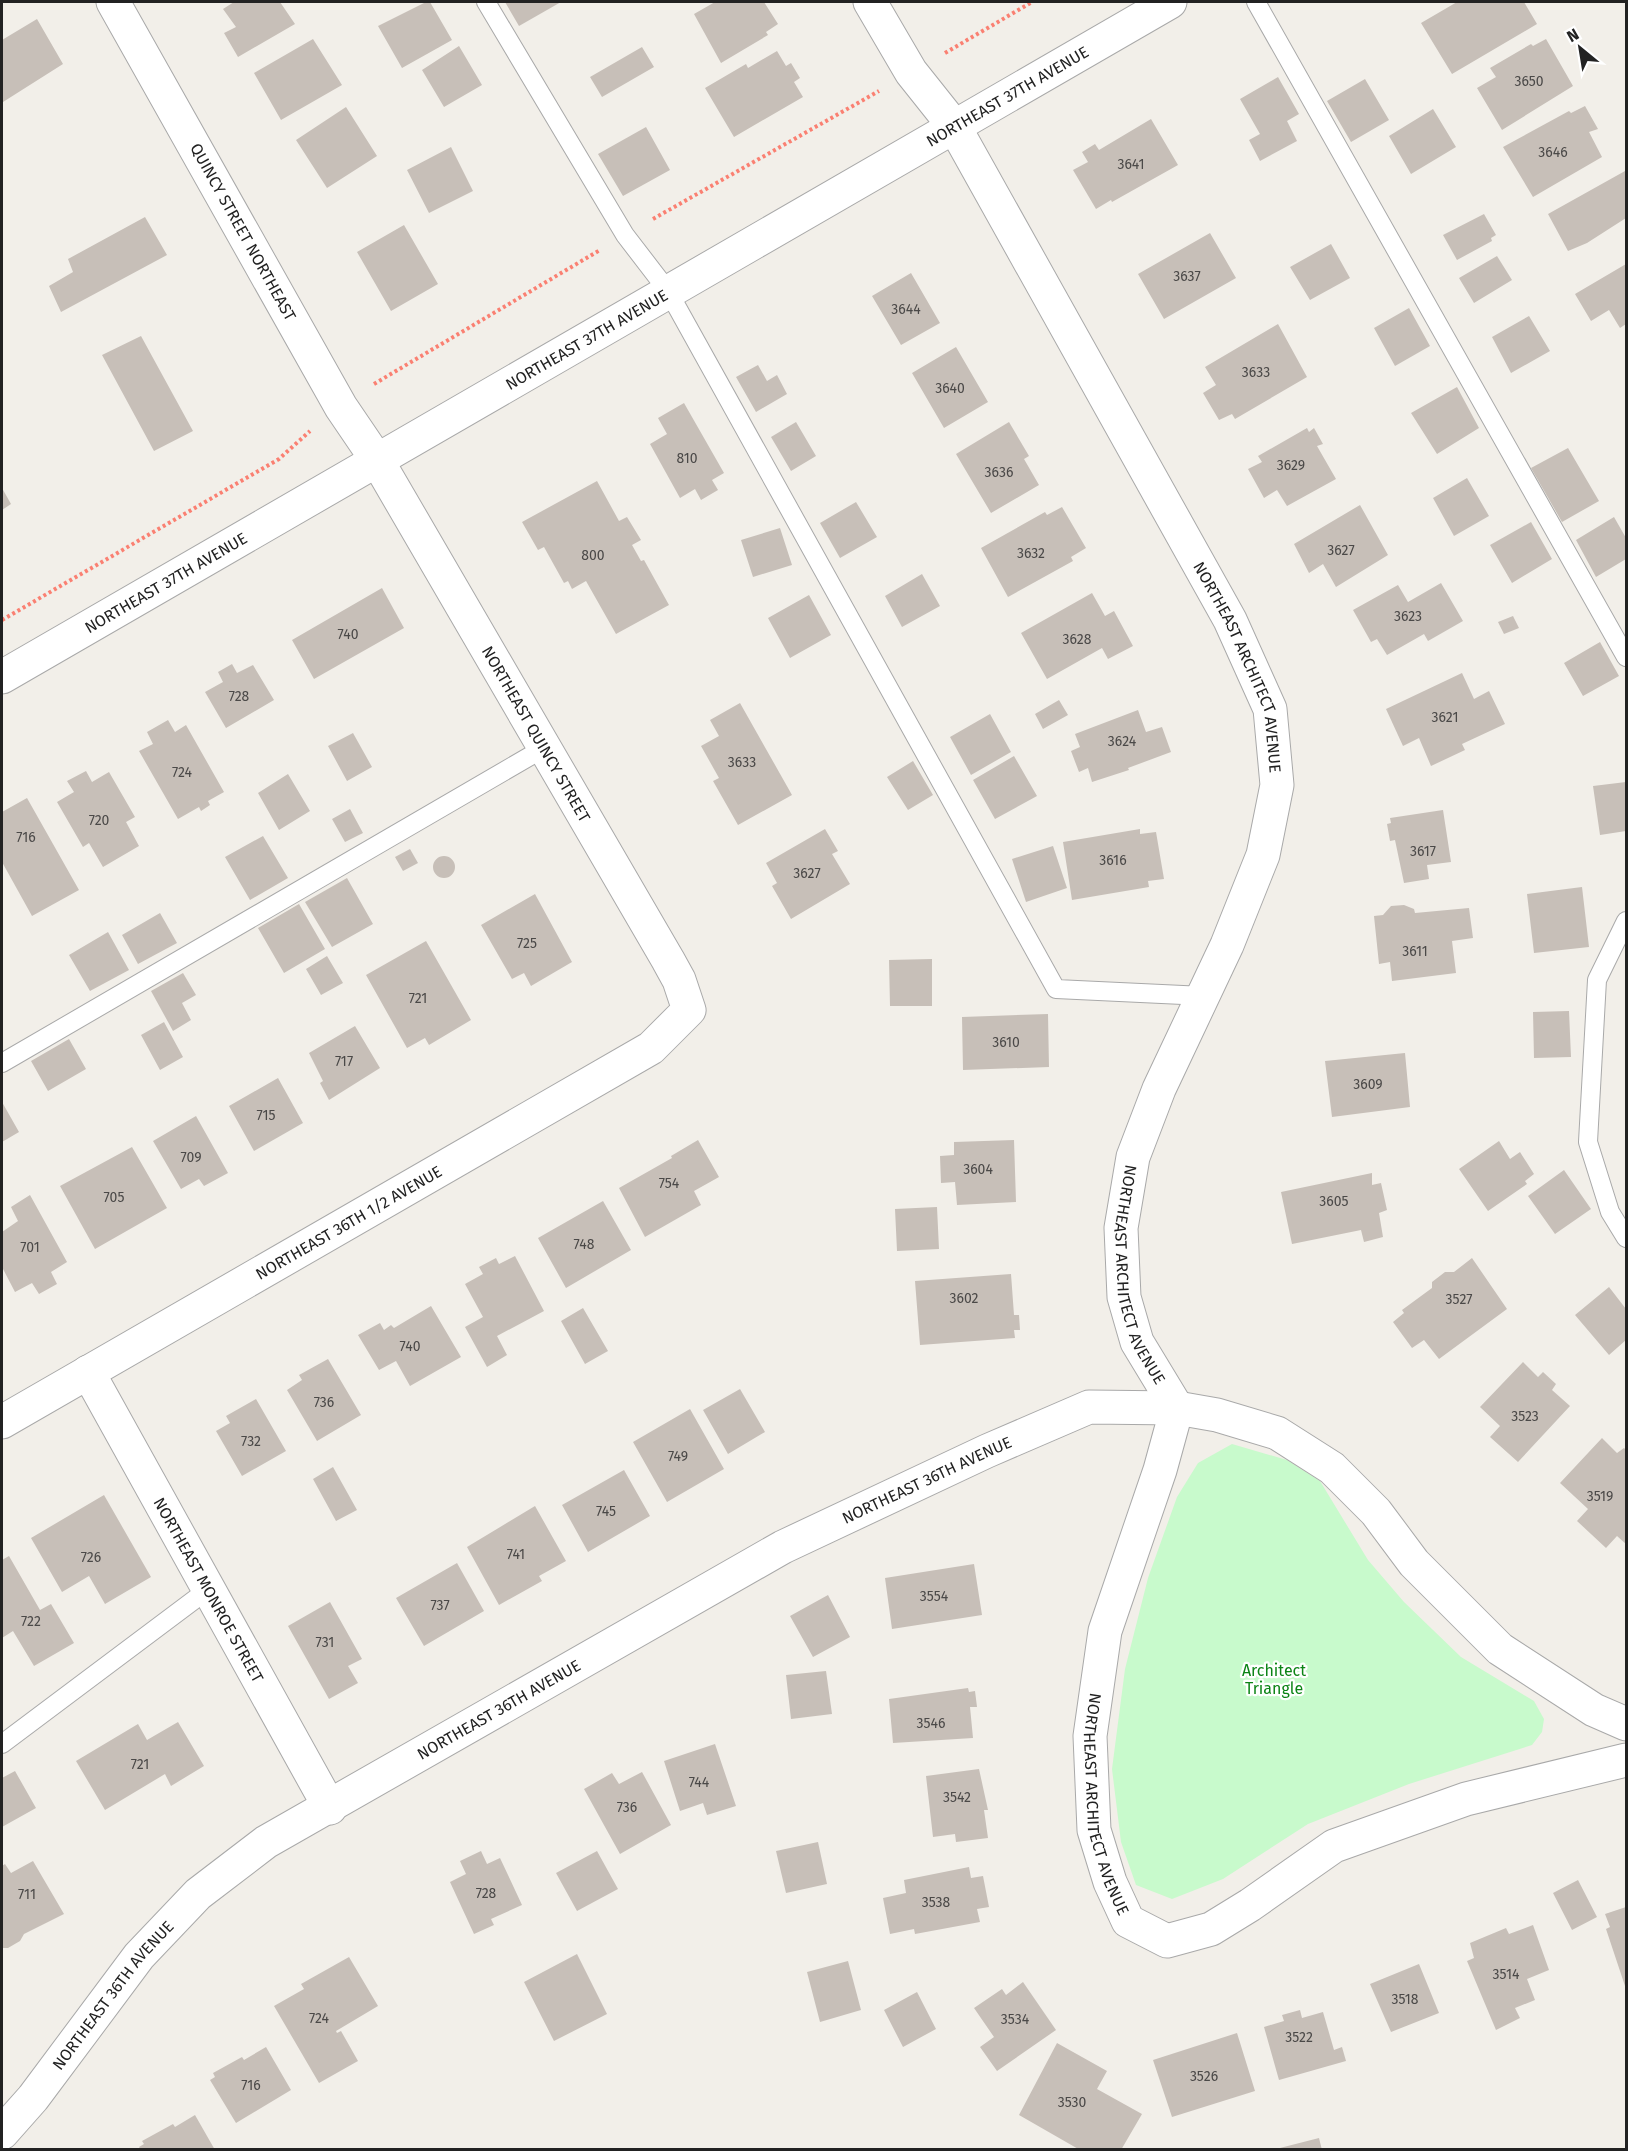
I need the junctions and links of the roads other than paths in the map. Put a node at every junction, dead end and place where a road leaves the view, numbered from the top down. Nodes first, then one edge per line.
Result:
1 (113, 2) edge
2 (486, 2) edge
3 (870, 2) edge
4 (1170, 2) edge
5 (1256, 2) edge
6 (954, 126) junction
7 (668, 291) junction
8 (376, 460) junction
9 (1626, 657) edge
10 (2, 677) edge
11 (544, 748) junction
12 (1626, 921) edge
13 (1204, 996) junction
14 (689, 1011) joint
15 (2, 1063) edge
16 (1626, 1238) edge
17 (88, 1372) junction
18 (1177, 1408) junction
19 (2, 1422) edge
20 (210, 1588) junction
21 (1626, 1724) edge
22 (2, 1744) edge
23 (1626, 1760) edge
24 (330, 1808) junction
25 (2, 2133) edge

1 - 8 street, QUINCY STREET NORTHEAST
2 - 7 lane
3 - 6 street, NORTHEAST ARCHITECT AVENUE
4 - 6 street, NORTHEAST 37TH AVENUE
5 - 9 lane
6 - 7 street, NORTHEAST 37TH AVENUE
6 - 13 street, NORTHEAST ARCHITECT AVENUE
7 - 8 street, NORTHEAST 37TH AVENUE
7 - 13 lane
8 - 10 street, NORTHEAST 37TH AVENUE
8 - 11 street, NORTHEAST QUINCY STREET
11 - 14 street, NORTHEAST QUINCY STREET
11 - 15 lane
12 - 16 lane
13 - 18 street, NORTHEAST ARCHITECT AVENUE
14 - 17 street, NORTHEAST 36TH 1/2 AVENUE
17 - 19 street, NORTHEAST 36TH 1/2 AVENUE
17 - 20 street, NORTHEAST MONROE STREET
18 - 21 street
18 - 23 street, NORTHEAST ARCHITECT AVENUE
18 - 24 street, NORTHEAST 36TH AVENUE
20 - 22 lane
20 - 24 street, NORTHEAST MONROE STREET
24 - 25 street, NORTHEAST 36TH AVENUE

